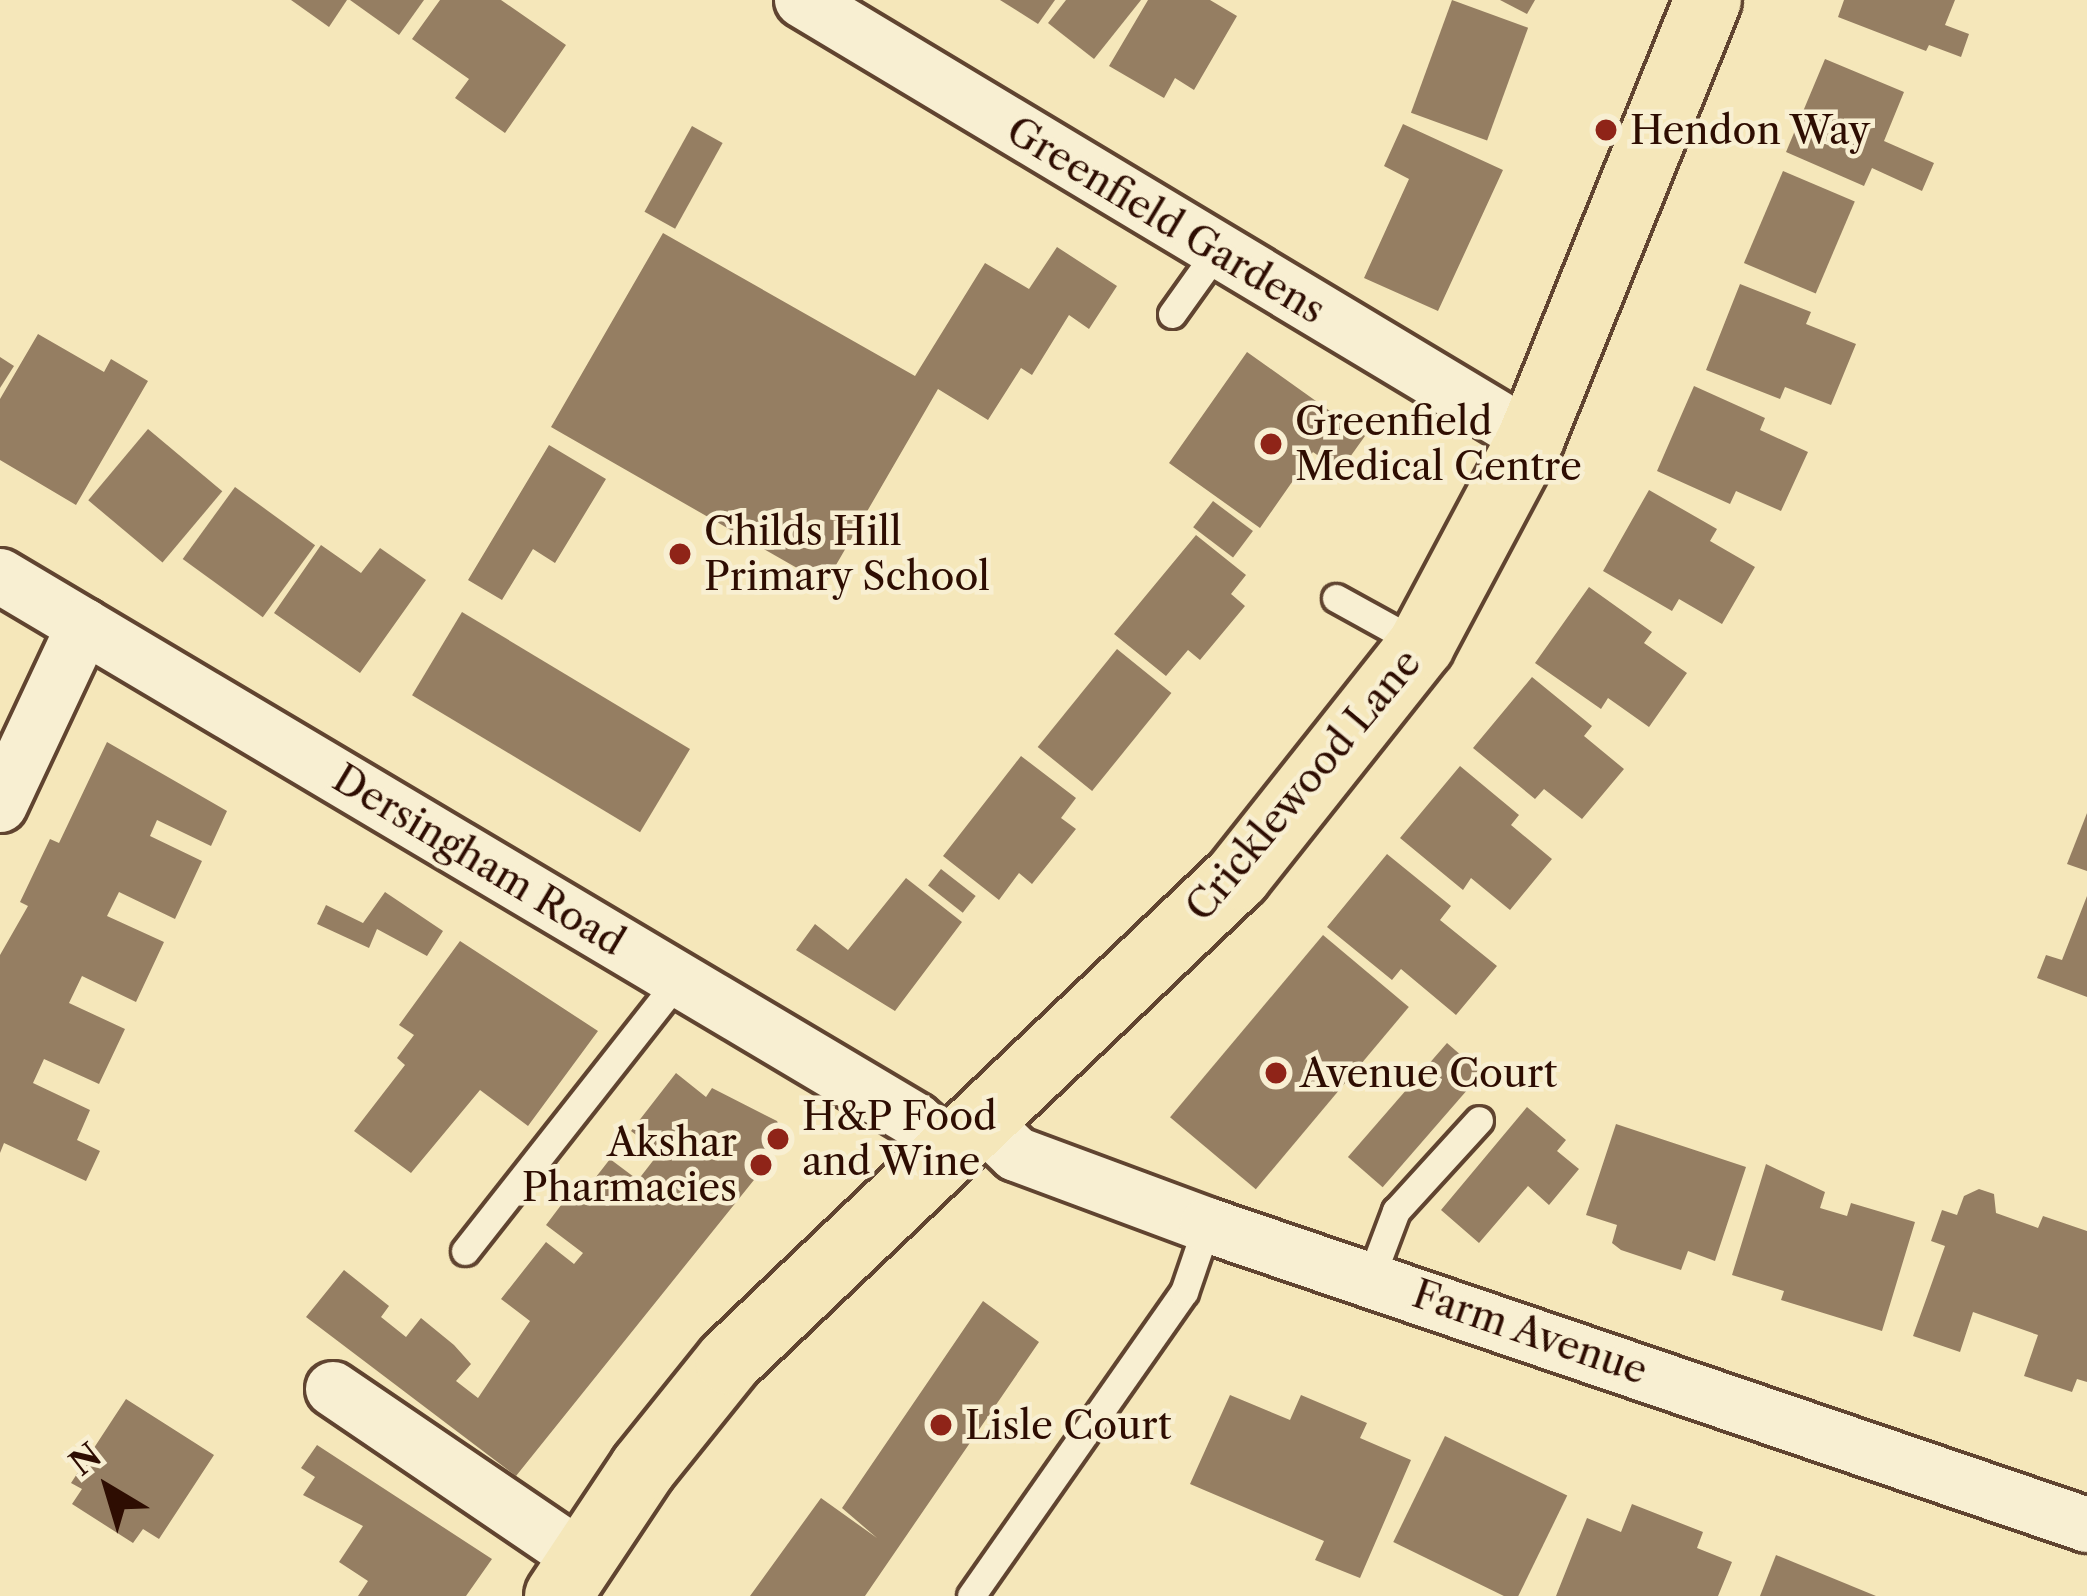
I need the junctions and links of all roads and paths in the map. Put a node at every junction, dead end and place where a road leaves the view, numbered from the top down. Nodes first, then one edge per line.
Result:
1 (802, 0) edge
2 (1708, 0) edge
3 (1217, 251) junction
4 (1172, 314) dead end
5 (1532, 438) junction
6 (0, 576) edge
7 (1336, 598) dead end
8 (84, 626) junction
9 (1421, 645) junction
10 (0, 805) edge
11 (679, 979) junction
12 (1479, 1120) dead end
13 (968, 1137) junction
14 (1207, 1225) junction
15 (465, 1250) dead end
16 (1371, 1277) junction
17 (333, 1389) dead end
18 (2087, 1525) edge
19 (570, 1578) edge
20 (971, 1596) edge

1 - 3 street, Greenfield Gardens
2 - 5 main road, Cricklewood Lane
3 - 4 lane
3 - 5 street, Greenfield Gardens
5 - 9 main road, Cricklewood Lane
6 - 8 street, Dersingham Road
7 - 9 lane
8 - 10 street
8 - 11 street, Dersingham Road
9 - 13 main road, Cricklewood Lane
11 - 13 street, Dersingham Road
11 - 15 lane
12 - 16 lane
13 - 14 street, Farm Avenue
13 - 19 main road, Cricklewood Lane
14 - 16 street, Farm Avenue
14 - 20 lane
16 - 18 street, Farm Avenue
17 - 19 street

